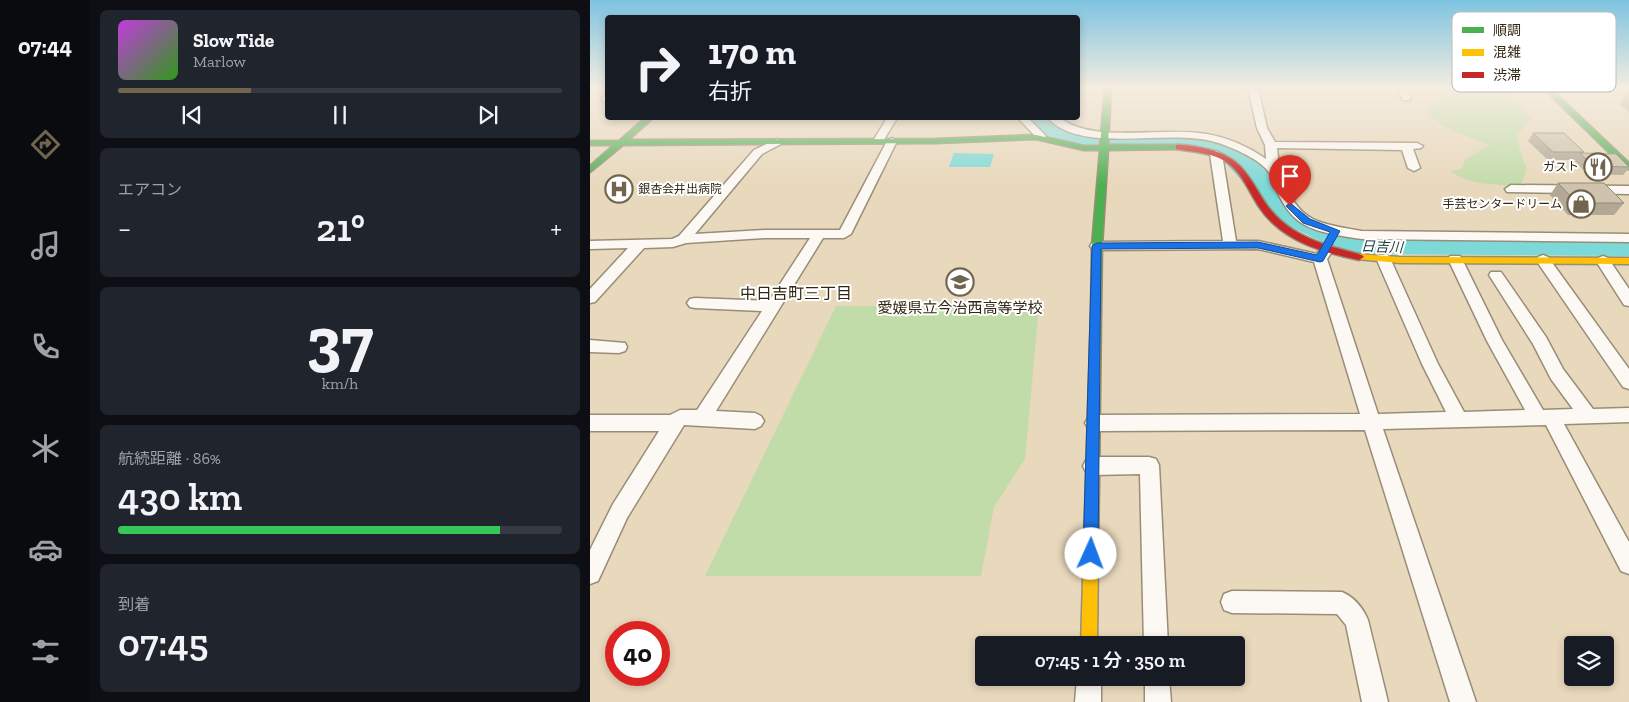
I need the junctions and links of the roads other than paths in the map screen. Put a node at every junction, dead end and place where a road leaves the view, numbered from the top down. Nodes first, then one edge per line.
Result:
1 (646, 121) edge
2 (890, 121) edge
3 (1026, 121) edge
4 (1057, 121) edge
5 (1105, 121) edge
6 (1260, 121) edge
7 (1580, 121) edge
8 (1592, 121) edge
9 (1104, 134) junction
10 (1041, 136) junction
11 (878, 141) junction
12 (892, 141) junction
13 (777, 142) junction
14 (590, 143) edge
15 (620, 143) junction
16 (1272, 145) junction
17 (1105, 148) junction
18 (1243, 148) junction
19 (1222, 156) junction
20 (1629, 156) edge
21 (1629, 167) edge
22 (1414, 168) dead end
23 (1274, 169) junction
24 (590, 170) edge
25 (1511, 189) dead end
26 (1629, 190) edge
27 (1335, 231) junction
28 (819, 234) junction
29 (1629, 238) edge
30 (684, 240) junction
31 (590, 244) edge
32 (640, 244) junction
33 (1230, 245) junction
34 (1097, 246) junction
35 (1324, 252) junction
36 (1384, 258) junction
37 (1455, 260) junction
38 (1543, 260) junction
39 (1603, 261) junction
40 (1629, 261) edge
41 (1496, 275) dead end
42 (590, 298) edge
43 (1629, 300) edge
44 (695, 303) dead end
45 (773, 306) junction
46 (590, 346) edge
47 (619, 347) dead end
48 (1629, 382) edge
49 (1629, 415) edge
50 (1588, 416) junction
51 (1544, 417) junction
52 (702, 418) junction
53 (1459, 420) junction
54 (755, 421) dead end
55 (1372, 422) junction
56 (590, 423) edge
57 (1094, 423) junction
58 (674, 424) junction
59 (1093, 466) junction
60 (1629, 563) edge
61 (590, 573) edge
62 (1232, 602) dead end
63 (1089, 636) edge
64 (1156, 636) edge
65 (1089, 686) edge
66 (1157, 686) edge
67 (1088, 702) edge
68 (1158, 702) edge
69 (1375, 702) edge
70 (1464, 702) edge

1 - 15 main road
2 - 11 street
3 - 10 street
4 - 9 street
5 - 9 main road
6 - 16 street
7 - 21 main road
8 - 20 main road
9 - 17 main road
9 - 18 street
10 - 12 main road
10 - 17 main road
11 - 12 main road
11 - 13 main road
12 - 28 street
13 - 15 main road
13 - 30 street
14 - 15 main road
15 - 24 main road
16 - 22 street
16 - 23 street
17 - 19 main road
17 - 34 main road
18 - 19 street
18 - 23 street
19 - 33 street
19 - 35 main road
23 - 27 street
25 - 26 street
27 - 29 street
27 - 35 street
28 - 30 street
28 - 45 street
30 - 32 street
31 - 32 street
32 - 42 street
33 - 34 street
33 - 35 street
34 - 57 main road
35 - 36 main road
35 - 55 street
36 - 37 main road
36 - 53 street
37 - 38 main road
37 - 51 street
38 - 39 main road
38 - 48 street
39 - 40 main road
39 - 43 street
41 - 50 street
44 - 45 street
45 - 52 street
46 - 47 street
49 - 50 street
50 - 51 street
51 - 53 street
51 - 60 street
52 - 54 street
52 - 58 street
53 - 55 street
55 - 57 street
55 - 70 street
56 - 58 street
57 - 59 main road
58 - 61 street
59 - 63 main road
59 - 64 street
62 - 69 street
65 - 67 street
66 - 68 street

